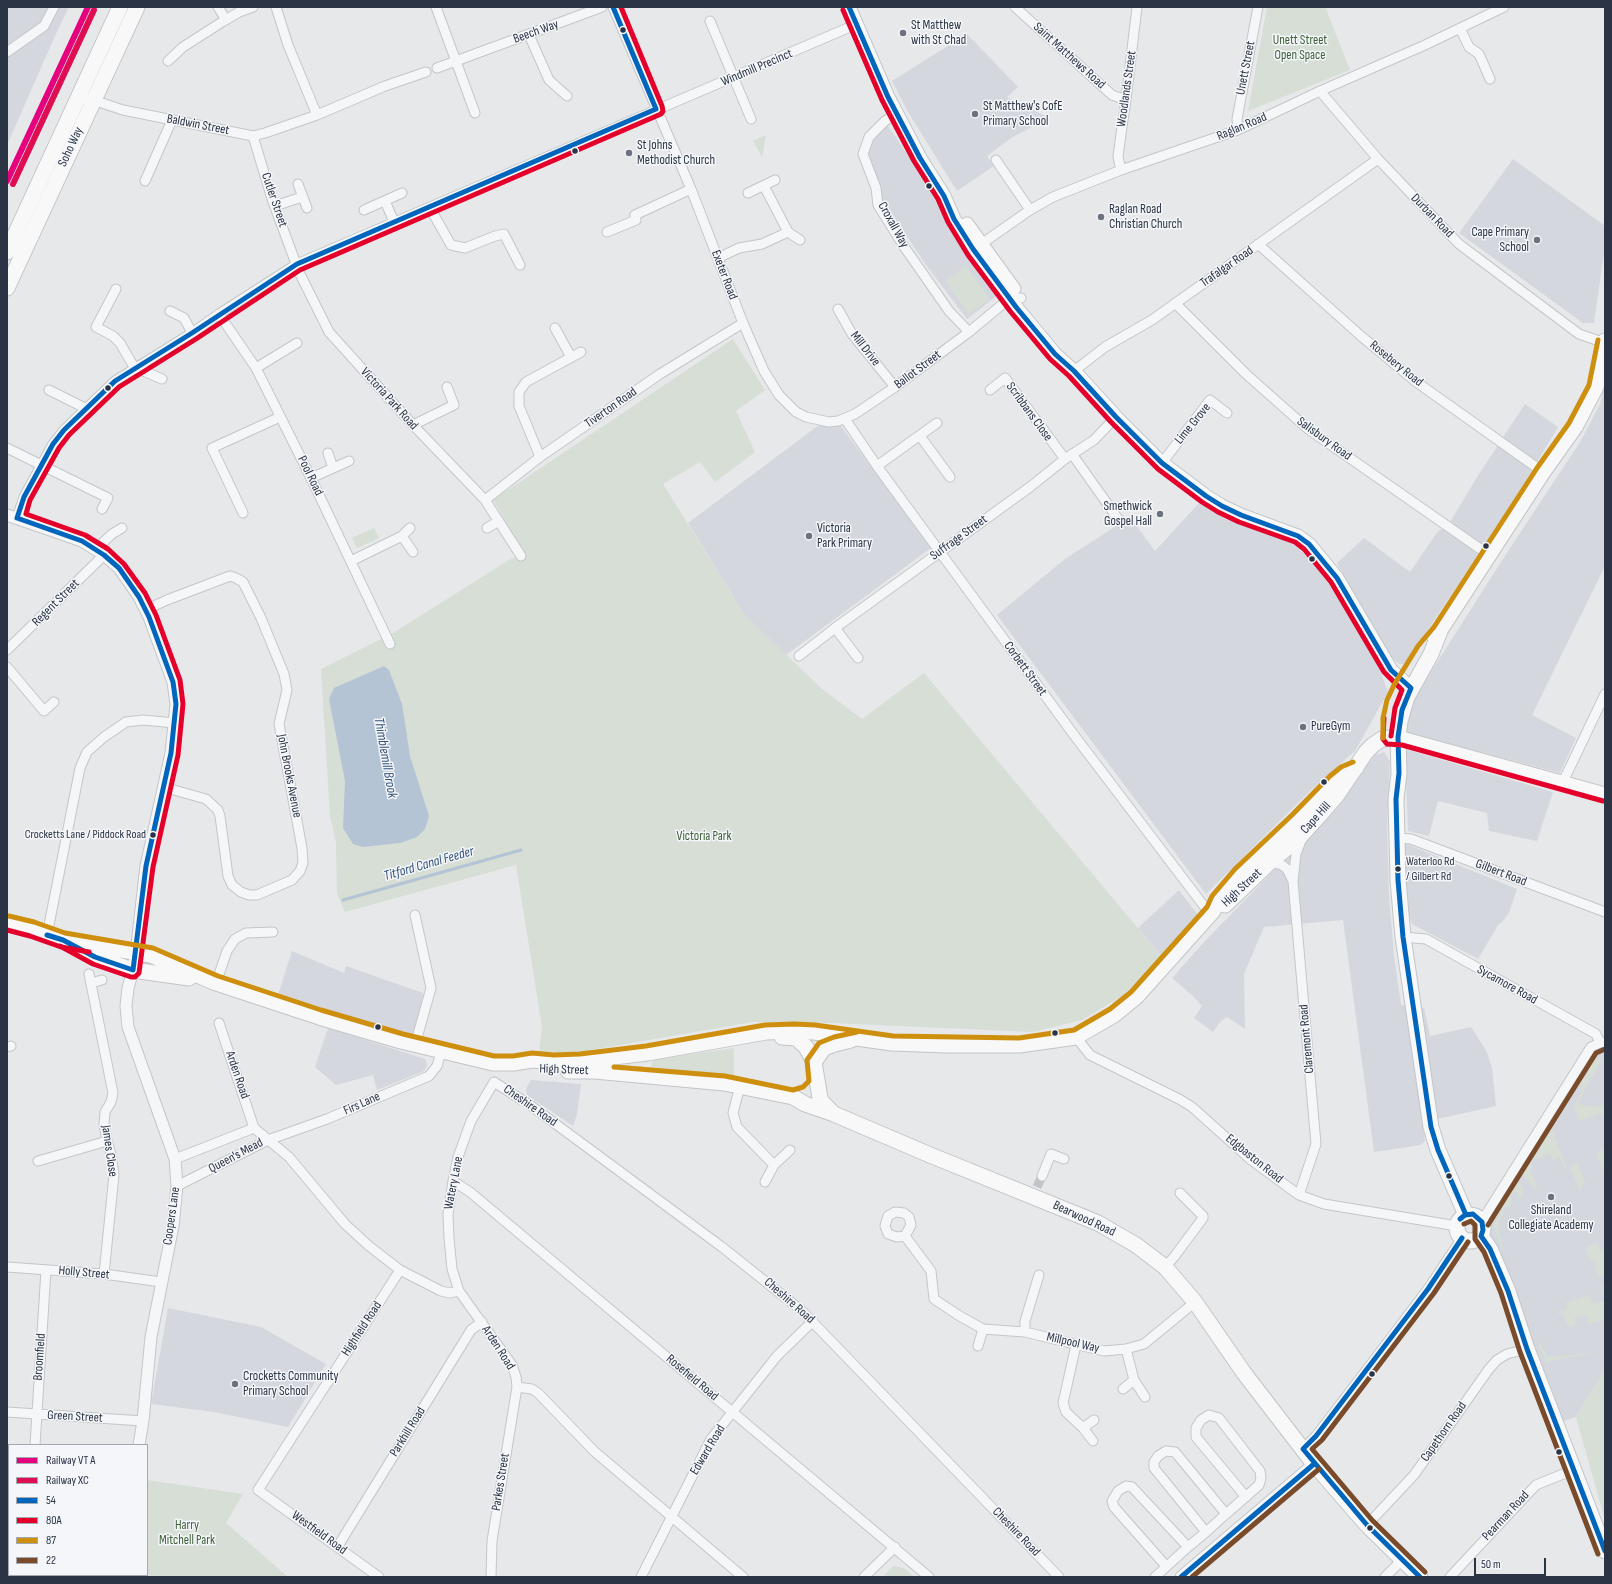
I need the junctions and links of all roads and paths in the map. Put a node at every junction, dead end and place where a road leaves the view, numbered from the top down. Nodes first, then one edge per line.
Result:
1 (54, 7) edge
2 (120, 7) edge
3 (137, 7) edge
4 (218, 7) edge
5 (253, 7) edge
6 (276, 7) edge
7 (436, 7) edge
8 (602, 7) edge
9 (613, 7) edge
10 (849, 7) edge
11 (1137, 7) edge
12 (1258, 7) edge
13 (1504, 7) edge
14 (1018, 8) edge
15 (226, 20) junction
16 (710, 21) dead end
17 (857, 24) junction
18 (1460, 28) junction
19 (530, 35) junction
20 (7, 52) edge
21 (168, 61) dead end
22 (455, 61) junction
23 (437, 68) dead end
24 (426, 72) dead end
25 (734, 78) junction
26 (1490, 79) dead end
27 (1320, 91) junction
28 (567, 96) dead end
29 (78, 98) junction
30 (1126, 100) junction
31 (92, 101) junction
32 (656, 110) junction
33 (475, 113) dead end
34 (896, 114) junction
35 (317, 115) junction
36 (751, 119) dead end
37 (172, 120) junction
38 (1238, 130) junction
39 (253, 136) junction
40 (1378, 159) junction
41 (996, 160) dead end
42 (1121, 170) junction
43 (775, 180) dead end
44 (145, 181) dead end
45 (298, 184) dead end
46 (764, 186) junction
47 (691, 189) junction
48 (402, 193) dead end
49 (748, 193) dead end
50 (302, 197) junction
51 (385, 201) junction
52 (275, 206) junction
53 (307, 208) dead end
54 (430, 208) junction
55 (364, 210) dead end
56 (1030, 210) junction
57 (394, 222) junction
58 (607, 232) dead end
59 (788, 232) junction
60 (800, 240) dead end
61 (1258, 244) junction
62 (977, 247) junction
63 (7, 252) edge
64 (718, 258) junction
65 (297, 264) junction
66 (520, 265) dead end
67 (7, 288) edge
68 (116, 289) dead end
69 (1015, 298) junction
70 (1175, 303) junction
71 (838, 309) dead end
72 (170, 311) dead end
73 (219, 314) junction
74 (743, 323) junction
75 (555, 328) dead end
76 (969, 332) junction
77 (192, 333) junction
78 (1605, 342) edge
79 (297, 344) dead end
80 (581, 352) dead end
81 (570, 357) junction
82 (134, 367) junction
83 (256, 368) junction
84 (1074, 371) junction
85 (162, 379) dead end
86 (447, 387) dead end
87 (895, 387) junction
88 (49, 390) dead end
89 (990, 390) dead end
90 (85, 408) junction
91 (1227, 413) dead end
92 (280, 417) junction
93 (1116, 417) junction
94 (845, 419) junction
95 (818, 420) joint
96 (937, 423) dead end
97 (413, 425) junction
98 (920, 436) junction
99 (7, 448) edge
100 (328, 453) dead end
101 (540, 457) junction
102 (1069, 457) junction
103 (349, 461) dead end
104 (1162, 463) junction
105 (41, 465) junction
106 (877, 466) junction
107 (333, 468) junction
108 (1543, 472) junction
109 (950, 477) dead end
110 (311, 478) junction
111 (485, 500) junction
112 (102, 509) dead end
113 (244, 512) dead end
114 (12, 516) edge
115 (499, 521) junction
116 (1121, 523) dead end
117 (122, 528) dead end
118 (410, 528) dead end
119 (487, 528) dead end
120 (402, 536) junction
121 (940, 551) junction
122 (100, 552) junction
123 (413, 552) dead end
124 (1489, 555) junction
125 (521, 556) dead end
126 (351, 561) junction
127 (145, 610) junction
128 (835, 628) junction
129 (390, 644) dead end
130 (7, 650) edge
131 (799, 656) dead end
132 (858, 658) dead end
133 (7, 667) edge
134 (1407, 685) junction
135 (1605, 694) edge
136 (54, 702) dead end
137 (175, 723) junction
138 (1394, 738) junction
139 (1356, 768) junction
140 (1562, 782) junction
141 (163, 787) junction
142 (1605, 794) edge
143 (1304, 831) junction
144 (1278, 837) junction
145 (1396, 838) junction
146 (1264, 858) junction
147 (1293, 881) junction
148 (1605, 912) edge
149 (1212, 913) junction
150 (415, 915) dead end
151 (7, 923) edge
152 (7, 930) edge
153 (273, 932) dead end
154 (47, 935) junction
155 (1403, 937) junction
156 (63, 940) junction
157 (136, 952) junction
158 (133, 970) junction
159 (102, 980) dead end
160 (216, 983) junction
161 (219, 1023) dead end
162 (1076, 1037) junction
163 (733, 1038) junction
164 (858, 1039) junction
165 (1602, 1042) edge
166 (415, 1045) junction
167 (442, 1052) junction
168 (647, 1053) junction
169 (614, 1058) junction
170 (814, 1062) junction
171 (514, 1063) junction
172 (494, 1072) junction
173 (615, 1074) junction
174 (654, 1077) junction
175 (816, 1083) junction
176 (740, 1086) junction
177 (794, 1097) junction
178 (834, 1114) junction
179 (254, 1128) junction
180 (268, 1140) junction
181 (106, 1141) junction
182 (790, 1150) dead end
183 (175, 1159) junction
184 (1064, 1159) dead end
185 (38, 1161) dead end
186 (774, 1165) junction
187 (1042, 1176) tunnel mouth
188 (453, 1181) junction
189 (765, 1182) dead end
190 (177, 1186) junction
191 (1180, 1193) dead end
192 (1299, 1196) junction
193 (1482, 1221) junction
194 (1462, 1226) junction
195 (905, 1236) dead end
196 (1481, 1236) junction
197 (7, 1267) edge
198 (1165, 1267) junction
199 (46, 1270) junction
200 (400, 1270) junction
201 (104, 1274) junction
202 (1038, 1275) dead end
203 (161, 1282) junction
204 (459, 1292) junction
205 (1195, 1302) junction
206 (813, 1321) junction
207 (482, 1322) junction
208 (983, 1329) junction
209 (1025, 1332) junction
210 (1076, 1345) junction
211 (978, 1346) dead end
212 (1126, 1349) junction
213 (1527, 1349) junction
214 (1134, 1380) junction
215 (517, 1387) junction
216 (1123, 1389) dead end
217 (1145, 1397) dead end
218 (7, 1412) edge
219 (732, 1412) junction
220 (36, 1414) junction
221 (1094, 1420) dead end
222 (143, 1421) junction
223 (1083, 1428) junction
224 (1093, 1441) dead end
225 (35, 1444) edge
226 (139, 1444) edge
227 (1303, 1449) junction
228 (1314, 1464) junction
229 (1573, 1470) junction
230 (258, 1490) joint
231 (1246, 1497) junction
232 (1226, 1514) junction
233 (672, 1516) junction
234 (1367, 1525) junction
235 (1206, 1532) junction
236 (338, 1546) junction
237 (894, 1547) junction
238 (1188, 1547) junction
239 (1605, 1552) edge
240 (1402, 1560) junction
241 (1166, 1566) junction
242 (379, 1577) edge
243 (491, 1577) edge
244 (641, 1577) edge
245 (743, 1577) edge
246 (864, 1577) edge
247 (929, 1577) edge
248 (1059, 1577) edge
249 (1155, 1577) edge
250 (1181, 1577) edge
251 (1385, 1577) edge
252 (1420, 1577) edge
253 (1450, 1577) edge

1 - 20 street
2 - 29 main road, Soho Way
3 - 31 main road, Soho Way
4 - 15 street
5 - 15 street
6 - 35 street
7 - 22 street
8 - 19 street, Beech Way
9 - 32 street, Exeter Road
10 - 17 main road
11 - 30 street, Woodlands Street
12 - 38 street, Unett Street
13 - 18 street, Raglan Road
14 - 30 street, Saint Matthews Road
15 - 21 street
16 - 25 street
17 - 25 street, Windmill Precinct
17 - 34 main road
18 - 26 street
18 - 27 street, Raglan Road
19 - 22 street, Beech Way
19 - 28 street
22 - 23 street, Beech Way
22 - 33 street
24 - 35 street, Baldwin Street
25 - 32 street, Windmill Precinct
25 - 36 street
27 - 38 street, Raglan Road
27 - 40 street, Durban Road
29 - 31 street, Baldwin Street
29 - 63 main road, Soho Way
30 - 42 street, Woodlands Street
31 - 37 street, Baldwin Street
31 - 67 main road, Soho Way
32 - 47 street, Exeter Road
32 - 54 street, Windmill Precinct
34 - 62 main road
34 - 76 street, Croxall Way
35 - 39 street, Baldwin Street
37 - 39 street, Baldwin Street
37 - 44 street
38 - 42 street, Raglan Road
39 - 52 street, Cutler Street
40 - 61 street, Trafalgar Road
40 - 78 street, Durban Road
41 - 56 street
42 - 56 street, Raglan Road
43 - 46 street
45 - 50 street
46 - 49 street
46 - 59 street
47 - 58 street
47 - 64 street, Exeter Road
48 - 51 street
50 - 52 street
50 - 53 street
51 - 55 street
51 - 57 street
52 - 65 street, Cutler Street
54 - 57 street, Windmill Precinct
54 - 66 street
56 - 62 street, Raglan Road
57 - 65 street, Windmill Precinct
59 - 60 street
59 - 64 street
61 - 70 street, Trafalgar Road
61 - 108 street, Rosebery Road
62 - 69 main road
62 - 69 main road
64 - 74 street, Exeter Road
65 - 73 street, Windmill Precinct
65 - 97 street, Victoria Park Road
68 - 82 street
69 - 76 street, Ballot Street
69 - 84 main road
70 - 84 street, Trafalgar Road
70 - 124 street, Salisbury Road
71 - 87 street, Mill Drive
72 - 77 street
73 - 77 street, Windmill Precinct
73 - 83 street, Pool Road
74 - 95 street, Exeter Road
74 - 101 street, Tiverton Road
75 - 81 street
76 - 87 street, Ballot Street
77 - 82 street, Windmill Precinct
78 - 108 main road
79 - 83 street
80 - 81 street
81 - 101 street
82 - 85 street
82 - 90 street, Windmill Precinct
83 - 92 street, Pool Road
84 - 93 main road
86 - 97 street
87 - 94 street, Ballot Street
88 - 90 street
89 - 102 street, Scribbans Close
90 - 105 street, Windmill Precinct
91 - 104 street, Lime Grove
92 - 110 street, Pool Road
92 - 113 street
93 - 102 street, Suffrage Street
93 - 104 main road
94 - 95 street, Ballot Street
94 - 106 street, Corbett Street
96 - 98 street
97 - 111 street, Victoria Park Road
98 - 106 street
98 - 109 street
99 - 105 street
100 - 107 street
101 - 111 street, Tiverton Road
102 - 116 street
102 - 121 street, Suffrage Street
103 - 107 street
104 - 134 main road
105 - 112 street
105 - 114 street, Windmill Precinct
106 - 121 street, Corbett Street
107 - 110 street
108 - 124 main road
110 - 126 street, Pool Road
111 - 115 street, Victoria Park Road
114 - 122 street, Coopers Lane
115 - 119 street
115 - 125 street, Victoria Park Road
117 - 122 street, Regent Street
118 - 120 street
120 - 123 street
120 - 126 street
121 - 128 street, Suffrage Street
121 - 149 street, Corbett Street
122 - 127 street, Coopers Lane
122 - 130 street, Regent Street
124 - 134 main road
126 - 129 street, Pool Road
127 - 137 street, Coopers Lane
127 - 141 street, John Brooks Avenue
128 - 131 street, Suffrage Street
128 - 132 street
133 - 136 street
134 - 138 main road
135 - 140 street
137 - 141 street, Coopers Lane
137 - 154 street
138 - 139 main road, Cape Hill
138 - 140 main road
138 - 145 main road
139 - 143 main road, Cape Hill
139 - 144 main road, Cape Hill
140 - 142 main road
141 - 157 street, Coopers Lane
143 - 144 main road
143 - 146 main road, Cape Hill
143 - 147 street, Claremont Road
144 - 146 main road
145 - 148 street, Gilbert Road
145 - 155 main road
146 - 147 street, Claremont Road
146 - 149 main road, High Street
147 - 192 street, Claremont Road
149 - 162 main road, High Street
150 - 166 street
151 - 154 main road, High Street
152 - 154 main road, High Street
153 - 160 street
154 - 156 main road, High Street
155 - 165 street, Sycamore Road
155 - 194 main road
156 - 157 main road, High Street
156 - 158 main road, High Street
157 - 158 street, Coopers Lane
157 - 160 main road, High Street
158 - 160 main road, High Street
158 - 183 street, Coopers Lane
159 - 181 street, James Close
160 - 166 main road, High Street
161 - 179 street, Arden Road
162 - 164 main road, High Street
162 - 192 street, Edgbaston Road
163 - 164 main road, High Street
163 - 168 main road, High Street
163 - 170 main road
164 - 170 main road
165 - 193 street
166 - 167 main road, High Street
167 - 172 main road, High Street
167 - 180 street, Firs Lane
168 - 169 main road, High Street
168 - 174 main road
169 - 171 main road, High Street
169 - 173 main road
170 - 175 main road
171 - 172 main road, High Street
171 - 173 main road, High Street
172 - 188 street, Watery Lane
172 - 206 street, Cheshire Road
173 - 174 main road, Bearwood Road
174 - 176 main road, Bearwood Road
175 - 177 main road
175 - 178 main road
176 - 177 main road, Bearwood Road
176 - 186 street
177 - 178 main road, Bearwood Road
178 - 198 main road, Bearwood Road
179 - 180 street, Queen's Mead
179 - 183 street, Queen's Mead
180 - 190 street, Queen's Mead
180 - 200 street
181 - 185 street
181 - 201 street, James Close
182 - 186 street
183 - 190 street, Coopers Lane
184 - 187 street
186 - 189 street
188 - 204 street, Watery Lane
188 - 219 street, Rosefield Road
190 - 203 street, Coopers Lane
191 - 198 street
192 - 194 street, Edgbaston Road
193 - 194 main road
193 - 196 main road
194 - 196 main road
194 - 227 street
195 - 208 street, Millpool Way
196 - 213 main road
197 - 199 street, Holly Street
198 - 205 main road, Bearwood Road
199 - 201 street, Holly Street
199 - 220 street, Broomfield
200 - 204 street
200 - 230 street, Highfield Road
201 - 203 street, Holly Street
202 - 209 street
203 - 222 street, Coopers Lane
204 - 207 street, Arden Road
205 - 212 street, Millpool Way
205 - 227 main road, Bearwood Road
206 - 219 street, Edward Road
206 - 248 street, Cheshire Road
207 - 215 street, Arden Road
207 - 236 street, Parkhill Road
208 - 209 street, Millpool Way
208 - 211 street
209 - 210 street, Millpool Way
210 - 212 street, Millpool Way
210 - 223 street
212 - 214 street
213 - 229 main road
213 - 234 street, Capethorn Road
214 - 216 street
214 - 217 street
215 - 233 street, Arden Road
215 - 243 street, Parkes Street
218 - 220 street, Green Street
219 - 233 street, Edward Road
219 - 237 street, Rosefield Road
220 - 222 street, Green Street
220 - 225 street, Broomfield
221 - 223 street
222 - 226 street, Coopers Lane
223 - 224 street
227 - 228 main road, Bearwood Road
228 - 234 main road, Bearwood Road
228 - 250 street
229 - 239 main road
229 - 253 street, Pearman Road
230 - 236 street, Westfield Road
231 - 231 street
231 - 232 street
232 - 235 street
232 - 235 street
233 - 244 street, Edward Road
233 - 245 street, Arden Road
234 - 240 main road, Bearwood Road
235 - 238 street
236 - 242 street, Westfield Road
237 - 246 street
237 - 247 street, Rosefield Road
238 - 241 street
238 - 241 street
240 - 251 street
240 - 252 main road, Bearwood Road
241 - 249 street

